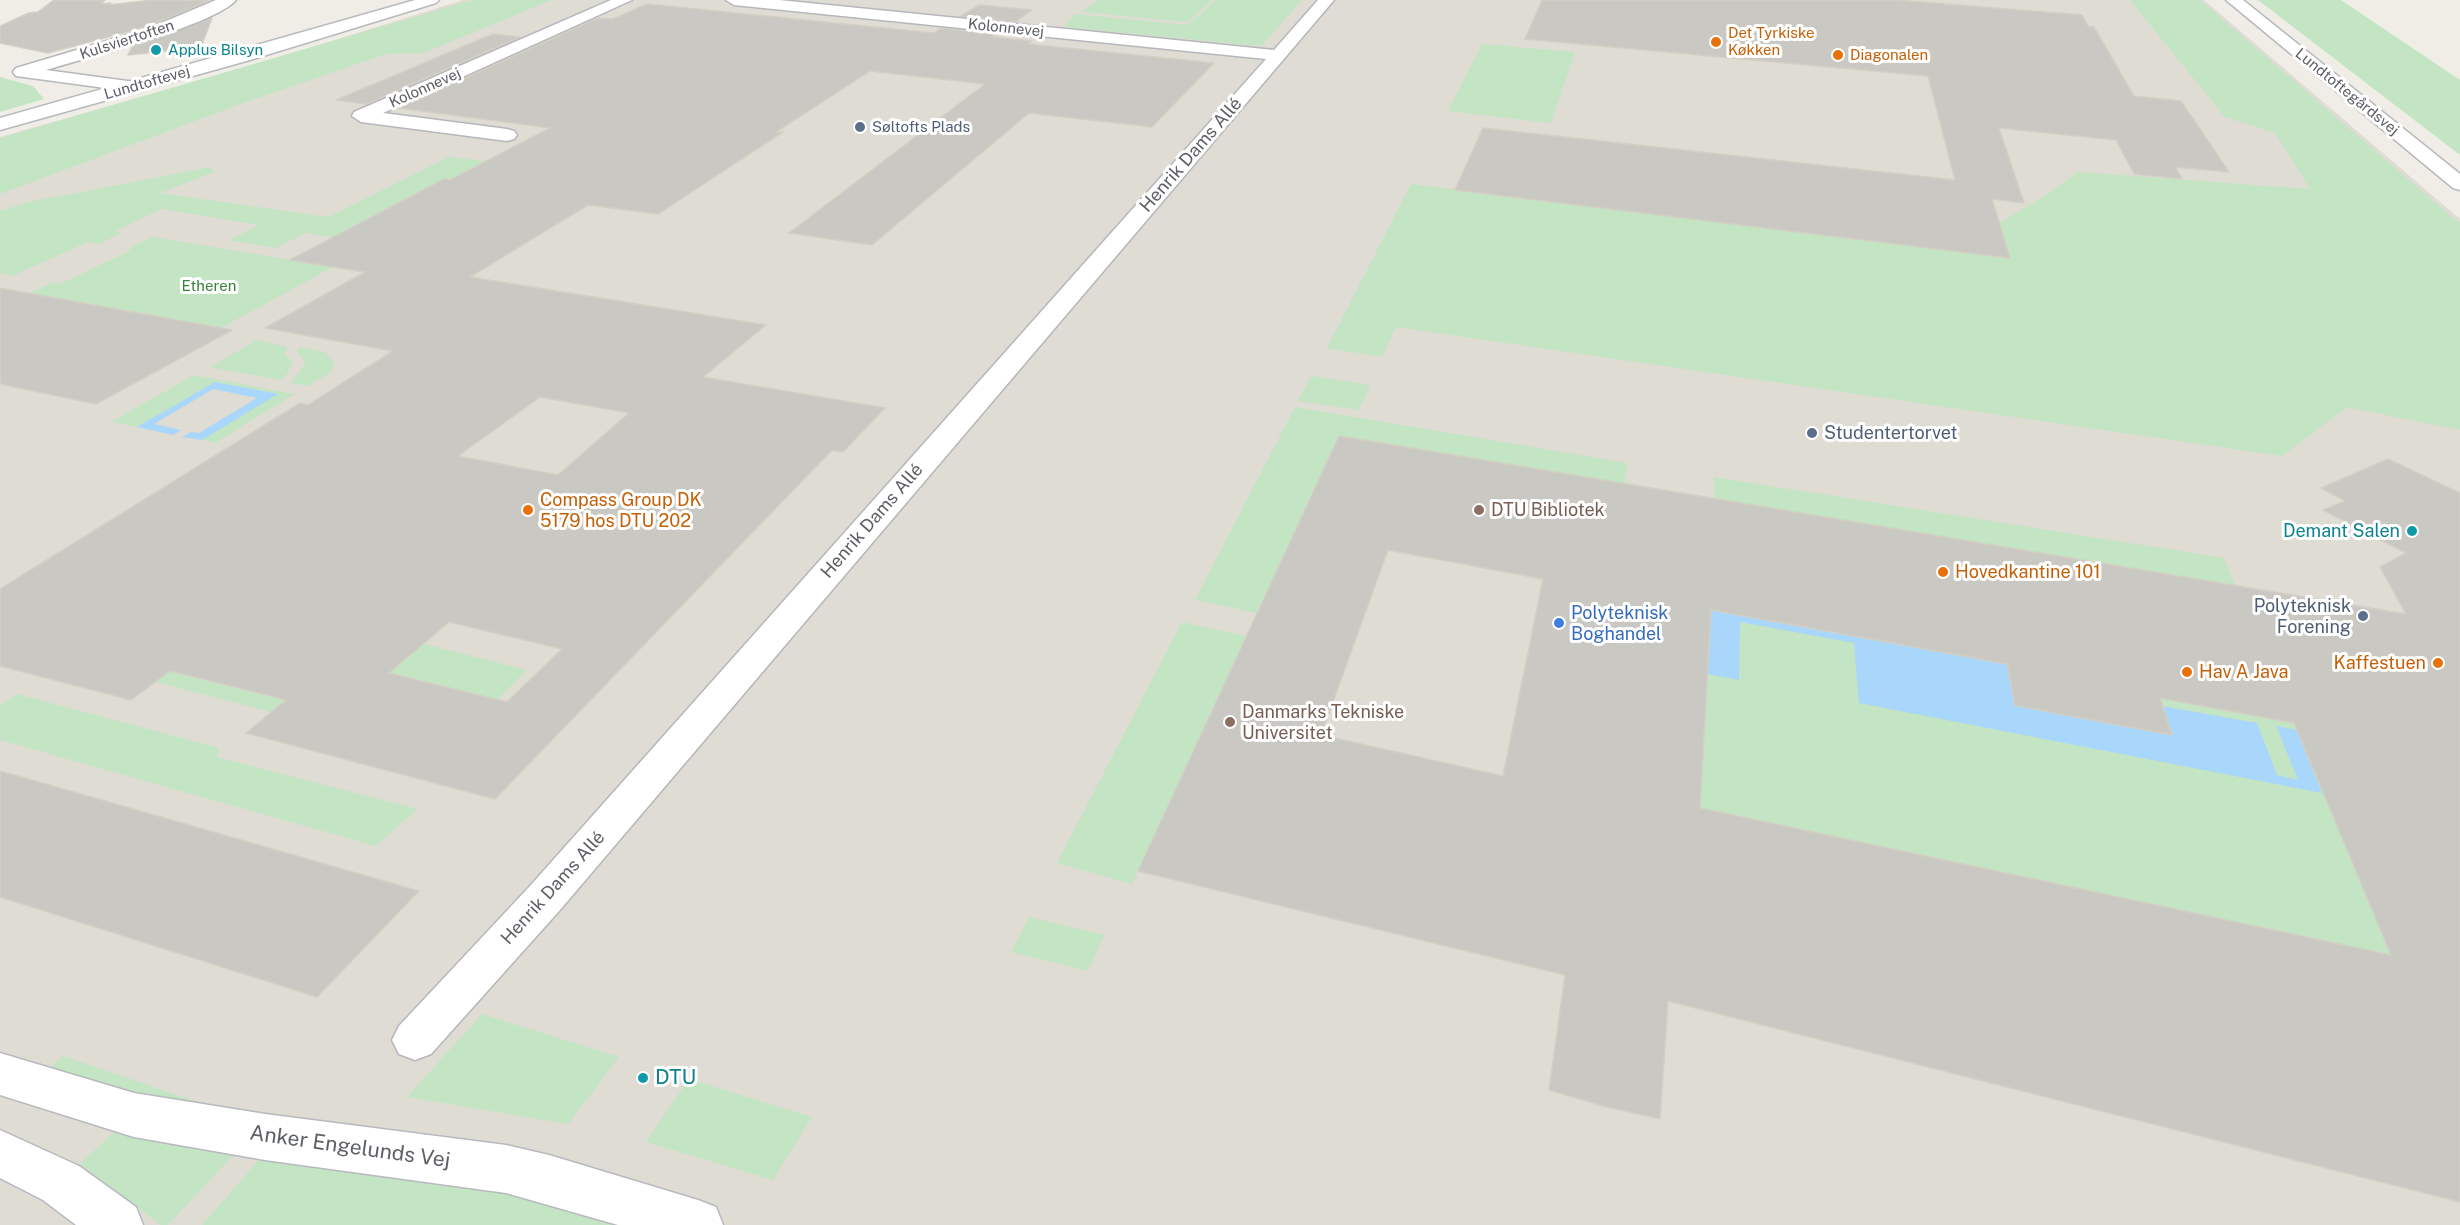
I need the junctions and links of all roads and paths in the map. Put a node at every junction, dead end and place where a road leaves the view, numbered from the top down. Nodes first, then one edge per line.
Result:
1 (228, 0) edge
2 (431, 0) edge
3 (624, 0) edge
4 (734, 0) edge
5 (1326, 0) edge
6 (2234, 0) edge
7 (1278, 55) junction
8 (0, 67) edge
9 (22, 72) junction
10 (135, 87) junction
11 (87, 100) junction
12 (0, 124) edge
13 (507, 135) dead end
14 (2460, 184) edge
15 (415, 1040) dead end
16 (0, 1074) edge
17 (0, 1153) edge
18 (118, 1225) edge
19 (698, 1225) edge

1 - 9 street, Kulsviertoften
2 - 10 street, Lundtoftevej
3 - 13 street, Kolonnevej
4 - 7 street, Kolonnevej
5 - 7 street, Henrik Dams Allé
6 - 14 street, Lundtoftegårdsvej
7 - 15 street, Henrik Dams Allé
8 - 9 street
9 - 10 street
9 - 11 street
10 - 11 street, Lundtoftevej
11 - 12 street, Lundtoftevej
16 - 19 street, Anker Engelunds Vej
17 - 18 street

